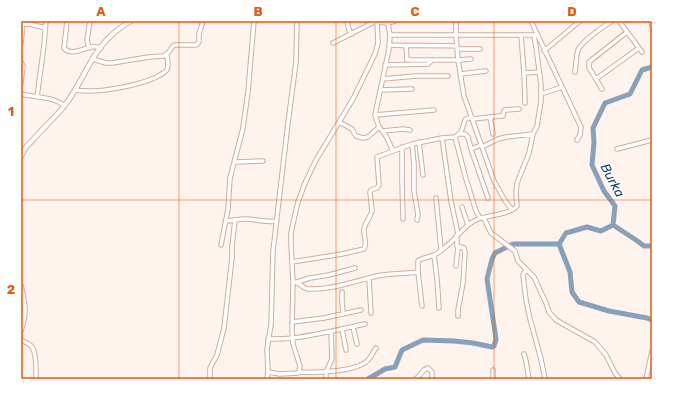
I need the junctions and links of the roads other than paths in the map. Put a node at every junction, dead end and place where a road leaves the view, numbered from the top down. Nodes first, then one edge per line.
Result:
1 (46, 21) edge
2 (67, 21) edge
3 (90, 21) edge
4 (131, 21) edge
5 (203, 21) edge
6 (254, 21) edge
7 (297, 21) edge
8 (347, 21) edge
9 (377, 21) edge
10 (395, 21) edge
11 (456, 21) edge
12 (532, 21) edge
13 (580, 21) edge
14 (612, 21) edge
15 (619, 21) edge
16 (651, 21) edge
17 (28, 22) edge
18 (22, 23) edge
19 (124, 23) edge
20 (388, 23) junction
21 (652, 26) edge
22 (45, 28) junction
23 (627, 32) junction
24 (352, 34) junction
25 (390, 35) junction
26 (456, 35) junction
27 (520, 35) junction
28 (536, 35) junction
29 (21, 43) edge
30 (333, 43) dead end
31 (389, 45) junction
32 (406, 46) junction
33 (89, 48) junction
34 (101, 48) junction
35 (458, 48) junction
36 (638, 48) junction
37 (480, 49) dead end
38 (544, 51) junction
39 (642, 52) dead end
40 (167, 55) junction
41 (92, 59) junction
42 (471, 59) dead end
43 (432, 60) junction
44 (459, 60) junction
45 (21, 62) edge
46 (385, 66) junction
47 (486, 72) dead end
48 (539, 72) junction
49 (575, 72) dead end
50 (524, 73) junction
51 (460, 74) junction
52 (448, 76) dead end
53 (383, 79) junction
54 (596, 79) junction
55 (21, 83) edge
56 (562, 87) junction
57 (412, 89) dead end
58 (602, 89) dead end
59 (75, 90) junction
60 (380, 90) junction
61 (21, 94) edge
62 (542, 94) junction
63 (37, 97) junction
64 (525, 103) dead end
65 (64, 106) junction
66 (519, 109) dead end
67 (434, 110) dead end
68 (375, 115) junction
69 (490, 117) junction
70 (472, 118) junction
71 (339, 122) junction
72 (379, 127) junction
73 (410, 130) dead end
74 (383, 131) junction
75 (460, 134) junction
76 (493, 134) dead end
77 (532, 134) junction
78 (455, 137) junction
79 (442, 138) junction
80 (577, 140) dead end
81 (652, 140) edge
82 (419, 142) junction
83 (412, 144) junction
84 (481, 146) junction
85 (402, 147) junction
86 (471, 149) junction
87 (617, 149) dead end
88 (393, 151) junction
89 (21, 156) edge
90 (263, 161) dead end
91 (235, 162) junction
92 (423, 175) dead end
93 (436, 198) dead end
94 (488, 198) dead end
95 (462, 207) dead end
96 (512, 210) junction
97 (482, 218) junction
98 (403, 219) dead end
99 (235, 220) junction
100 (417, 220) dead end
101 (226, 221) junction
102 (277, 221) junction
103 (468, 225) junction
104 (457, 235) junction
105 (221, 245) dead end
106 (458, 247) junction
107 (442, 250) junction
108 (434, 255) junction
109 (292, 262) junction
110 (456, 266) dead end
111 (355, 268) dead end
112 (526, 270) junction
113 (418, 272) junction
114 (369, 279) junction
115 (295, 282) junction
116 (21, 286) edge
117 (342, 292) dead end
118 (422, 306) dead end
119 (439, 308) dead end
120 (362, 310) dead end
121 (371, 313) dead end
122 (343, 314) junction
123 (458, 316) dead end
124 (292, 322) junction
125 (365, 324) dead end
126 (353, 327) junction
127 (342, 329) junction
128 (21, 330) edge
129 (331, 332) junction
130 (292, 338) junction
131 (268, 339) junction
132 (21, 340) edge
133 (357, 344) dead end
134 (376, 348) dead end
135 (346, 350) dead end
136 (652, 350) edge
137 (524, 354) dead end
138 (493, 370) dead end
139 (268, 372) junction
140 (298, 372) junction
141 (326, 372) junction
142 (308, 373) junction
143 (36, 379) edge
144 (210, 379) edge
145 (267, 379) edge
146 (308, 379) edge
147 (326, 379) edge
148 (416, 379) edge
149 (432, 379) edge
150 (493, 379) edge
151 (529, 379) edge
152 (545, 379) edge
153 (620, 379) edge
154 (646, 379) edge

1 - 22 street
2 - 33 street
3 - 33 street
4 - 19 street
5 - 40 street
6 - 91 street
7 - 102 street
8 - 24 street
9 - 20 street
9 - 24 street
9 - 71 street
10 - 20 street
11 - 26 street
12 - 28 street
13 - 38 street
14 - 49 street
15 - 23 street
16 - 21 street
17 - 18 street
17 - 22 street
18 - 29 street
19 - 34 street
20 - 25 street
22 - 63 street
23 - 36 street
23 - 54 street
24 - 30 street
25 - 26 street
25 - 31 street
26 - 27 street
26 - 35 street
27 - 28 street
27 - 50 street
28 - 38 street
28 - 48 street
31 - 32 street
31 - 46 street
32 - 35 street
32 - 43 street
33 - 34 street
34 - 41 street
35 - 37 street
35 - 44 street
36 - 39 street
36 - 54 street
38 - 56 street
40 - 41 street
40 - 59 street
41 - 59 street
42 - 44 street
43 - 44 street
43 - 46 street
44 - 51 street
45 - 55 street
46 - 53 street
47 - 51 street
48 - 50 street
48 - 62 street
50 - 64 street
51 - 70 street
52 - 53 street
53 - 60 street
54 - 58 street
56 - 62 street
56 - 80 street
57 - 60 street
59 - 65 street
60 - 68 street
61 - 63 street
62 - 77 street
63 - 65 street
65 - 89 street
66 - 69 street
67 - 68 street
68 - 72 street
69 - 70 street
69 - 76 street
70 - 75 street
70 - 84 street
71 - 72 street
71 - 109 street
72 - 74 street
73 - 74 street
74 - 88 street
75 - 78 street
75 - 86 street
77 - 84 street
77 - 96 street
78 - 79 street
78 - 97 street
79 - 82 street
79 - 104 street
81 - 87 street
82 - 83 street
82 - 92 street
83 - 85 street
83 - 100 street
84 - 86 street
84 - 96 street
85 - 88 street
85 - 98 street
86 - 94 street
88 - 109 street
90 - 91 street
91 - 101 street
93 - 107 street
95 - 103 street
96 - 97 street
97 - 103 street
97 - 112 street
99 - 101 street
99 - 102 street
99 - 144 street
101 - 105 street
102 - 131 street
103 - 104 street
104 - 106 street
104 - 107 street
106 - 110 street
106 - 123 street
107 - 108 street
108 - 113 street
108 - 119 street
109 - 115 street
111 - 115 street
112 - 152 street
112 - 153 street
113 - 114 street
113 - 118 street
114 - 115 street
114 - 121 street
115 - 124 street
116 - 128 street
117 - 122 street
120 - 122 street
122 - 124 street
124 - 130 street
125 - 126 street
126 - 127 street
126 - 133 street
127 - 129 street
127 - 135 street
129 - 130 street
129 - 141 street
130 - 131 street
130 - 140 street
131 - 139 street
132 - 143 street
134 - 141 street
136 - 154 street
137 - 151 street
138 - 150 street
139 - 140 street
139 - 145 street
140 - 142 street
141 - 142 street
141 - 147 street
142 - 146 street
148 - 149 street

